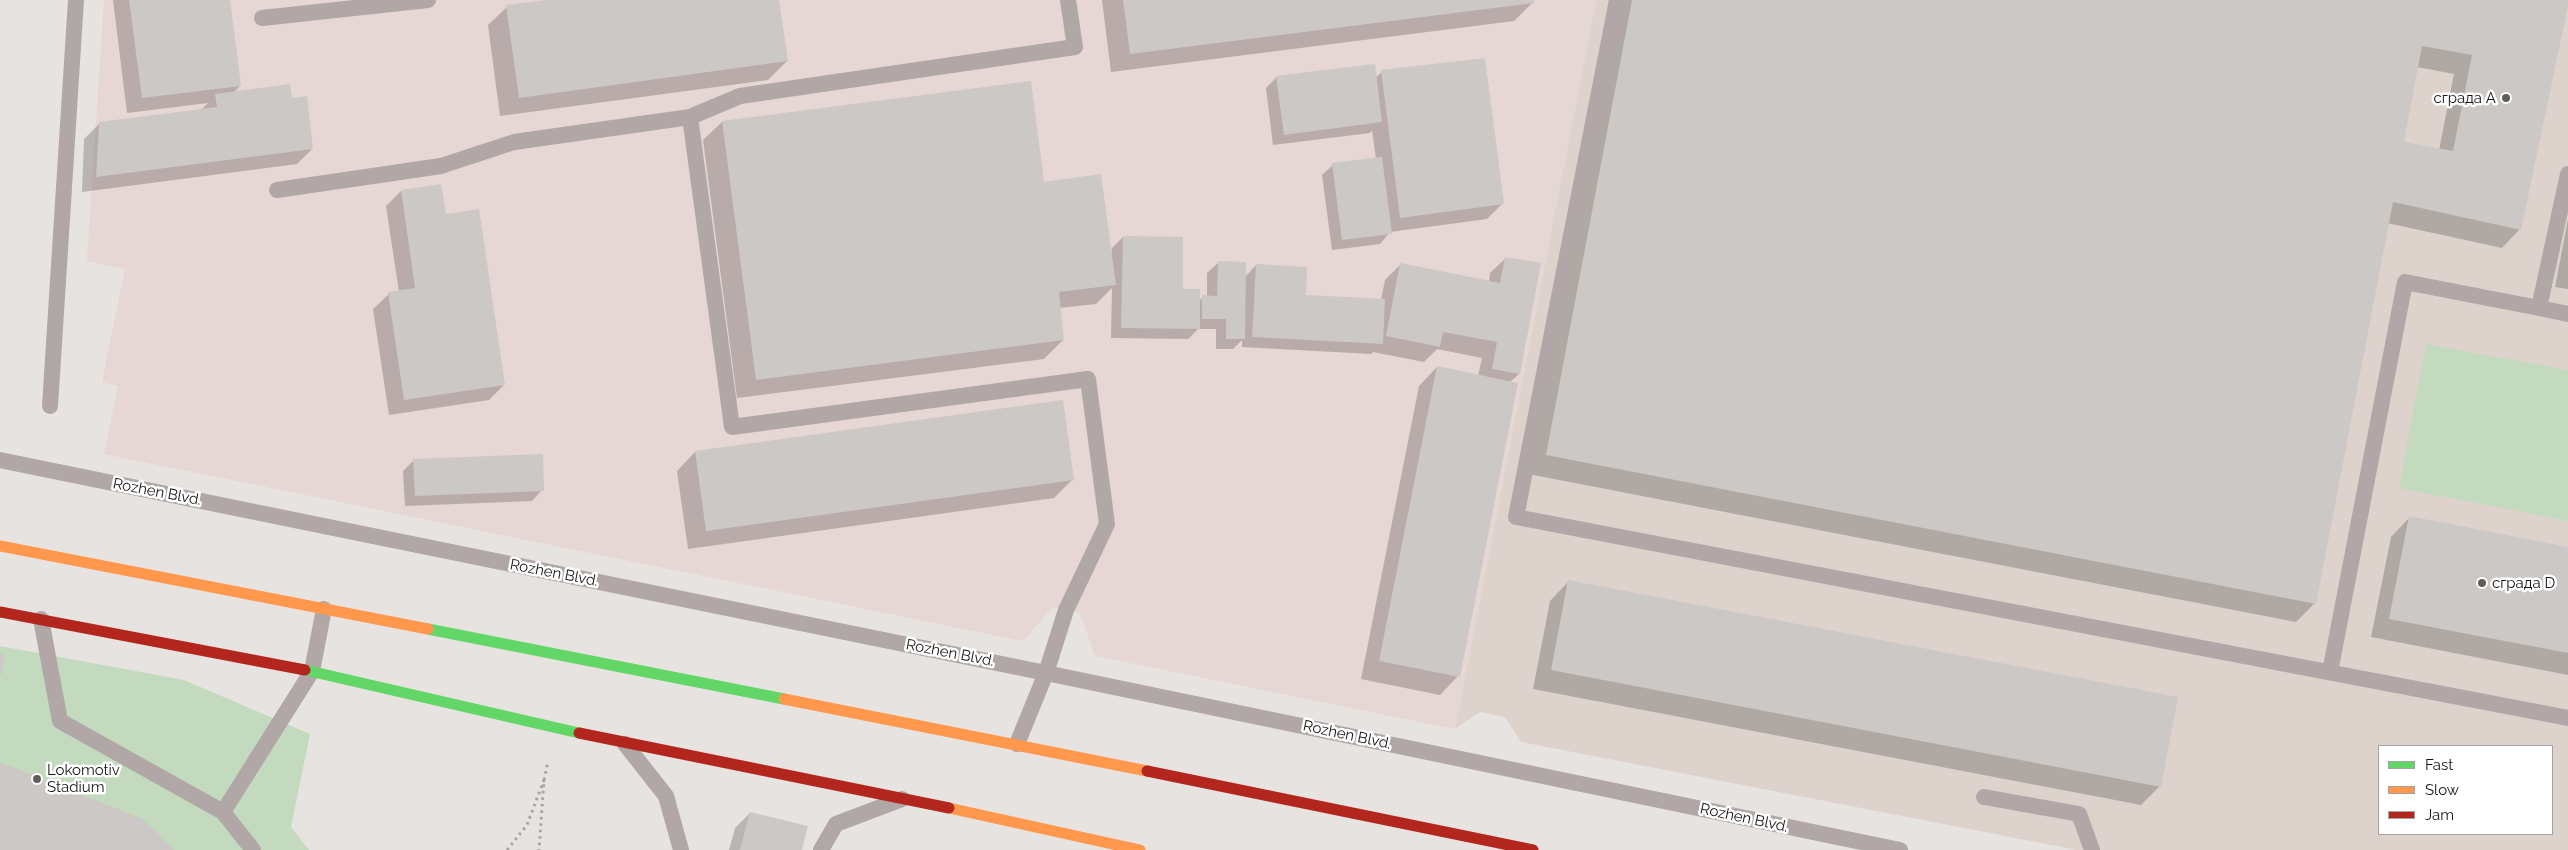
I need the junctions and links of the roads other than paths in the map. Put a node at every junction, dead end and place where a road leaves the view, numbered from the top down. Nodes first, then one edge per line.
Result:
1 (76, 0) edge
2 (428, 0) edge
3 (1068, 0) edge
4 (1617, 0) edge
5 (262, 18) dead end
6 (690, 117) junction
7 (2568, 174) edge
8 (277, 190) dead end
9 (2539, 308) junction
10 (2568, 314) edge
11 (50, 406) dead end
12 (0, 460) edge
13 (0, 546) edge
14 (324, 609) junction
15 (0, 612) edge
16 (41, 619) junction
17 (312, 671) junction
18 (2330, 672) junction
19 (1046, 673) junction
20 (2568, 718) edge
21 (625, 744) junction
22 (1017, 744) junction
23 (1984, 797) dead end
24 (906, 798) junction
25 (223, 812) junction
26 (253, 850) edge
27 (681, 850) edge
28 (821, 850) edge
29 (1140, 850) edge
30 (1533, 850) edge
31 (1900, 850) edge
32 (2092, 850) edge

1 - 11 lane
2 - 5 lane
3 - 6 lane
4 - 18 lane
6 - 8 lane
6 - 19 lane
7 - 9 lane
9 - 10 lane
9 - 18 lane
12 - 19 lane, Rozhen Blvd.
13 - 14 main road
14 - 17 lane
14 - 22 main road
15 - 16 main road
16 - 17 main road
16 - 25 lane
17 - 21 main road
17 - 25 lane
18 - 20 lane
19 - 22 lane
19 - 31 lane, Rozhen Blvd.
21 - 24 main road
21 - 27 lane
22 - 30 main road
23 - 32 lane
24 - 28 lane
24 - 29 main road
25 - 26 lane

